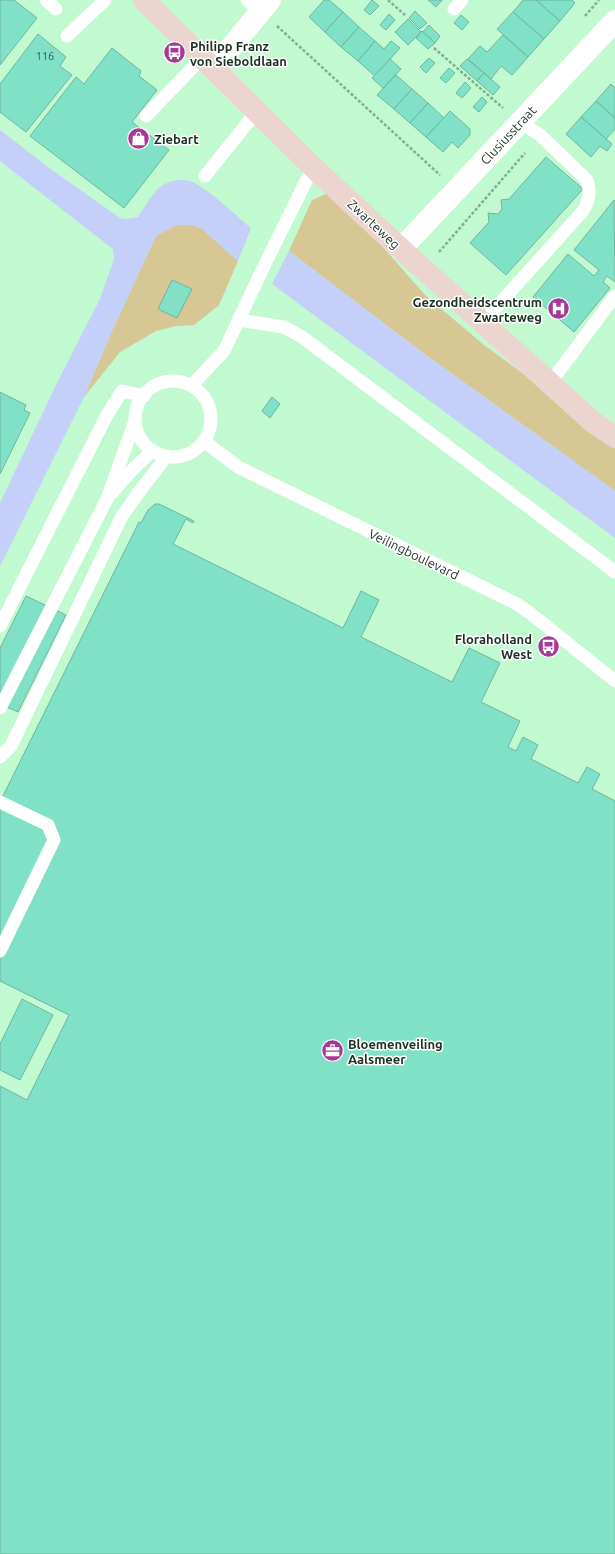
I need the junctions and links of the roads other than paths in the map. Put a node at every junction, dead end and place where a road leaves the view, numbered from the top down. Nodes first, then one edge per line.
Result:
1 (105, 0) edge
2 (144, 0) edge
3 (259, 4) edge
4 (615, 21) edge
5 (67, 36) dead end
6 (208, 62) junction
7 (257, 111) junction
8 (146, 116) dead end
9 (520, 122) junction
10 (312, 166) junction
11 (205, 176) dead end
12 (401, 249) junction
13 (615, 296) edge
14 (491, 314) dead end
15 (238, 320) junction
16 (550, 383) junction
17 (192, 385) junction
18 (144, 396) junction
19 (135, 421) junction
20 (615, 437) edge
21 (204, 441) junction
22 (152, 451) junction
23 (167, 456) junction
24 (107, 499) junction
25 (615, 572) edge
26 (0, 626) edge
27 (615, 680) edge
28 (0, 708) edge
29 (0, 757) edge
30 (0, 802) edge
31 (0, 951) edge

1 - 5 lane
2 - 6 street, Zwarteweg
3 - 6 street
4 - 9 street, Clusiusstraat
6 - 7 street, Zwarteweg
6 - 8 lane
7 - 10 street, Zwarteweg
7 - 11 lane
9 - 12 street, Clusiusstraat
9 - 14 lane
10 - 12 street, Zwarteweg
10 - 15 lane
12 - 16 street, Zwarteweg
13 - 16 lane
15 - 17 lane
15 - 25 lane
16 - 20 street, Zwarteweg
17 - 18 lane
17 - 21 lane
18 - 19 lane
18 - 26 lane
19 - 22 lane
19 - 24 lane
21 - 23 lane
21 - 27 lane, Veilingboulevard
22 - 23 lane
22 - 24 lane
23 - 29 lane
24 - 28 lane
30 - 31 lane

